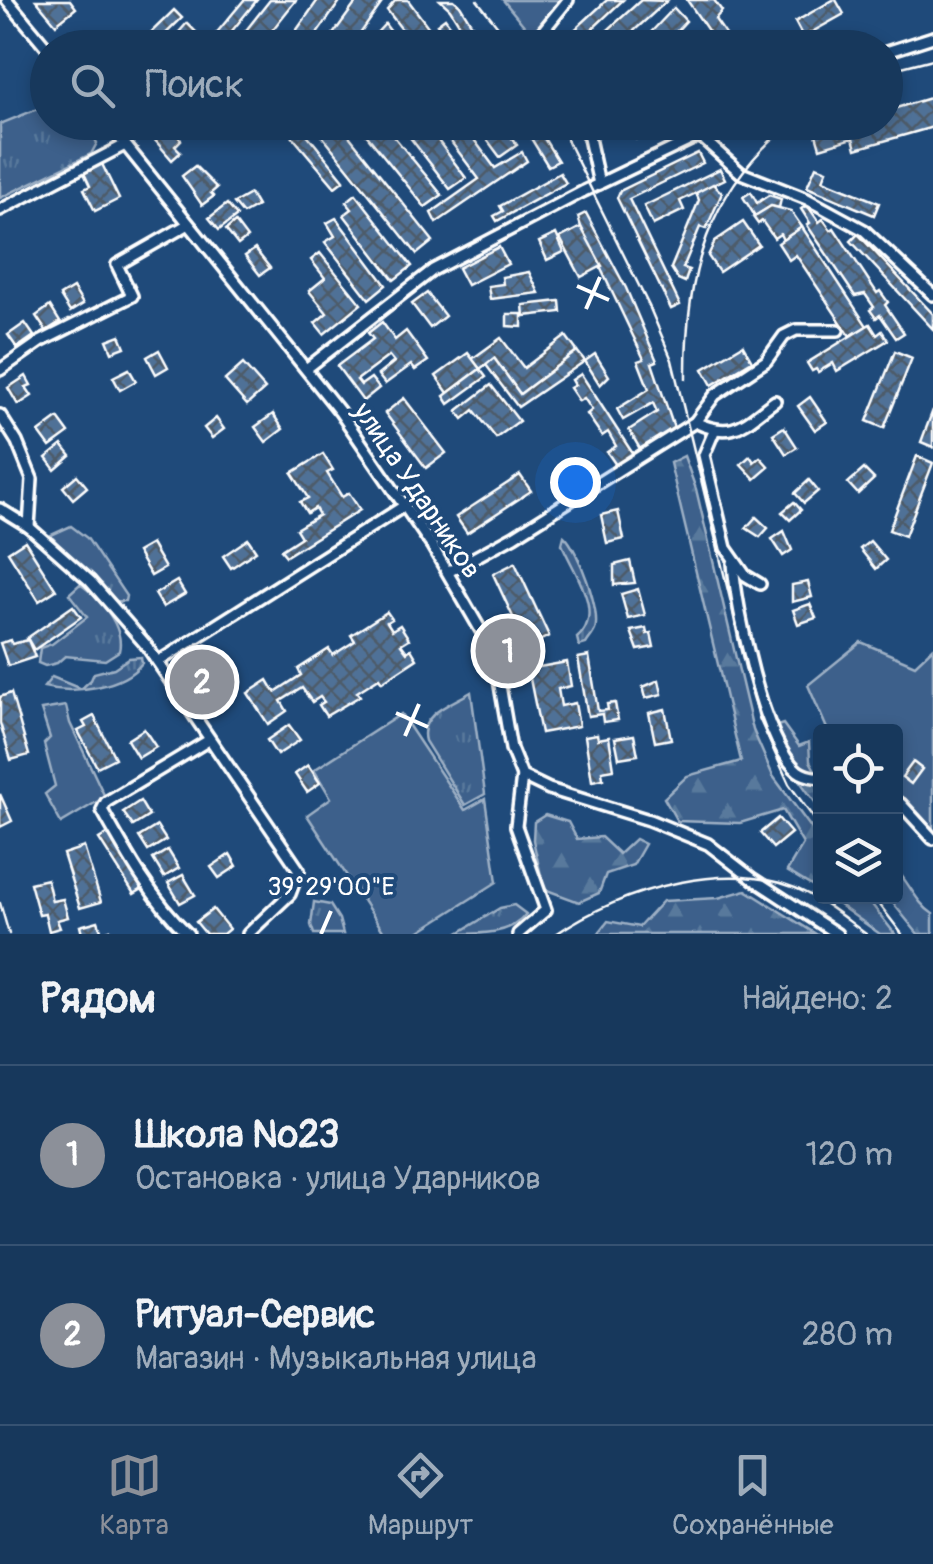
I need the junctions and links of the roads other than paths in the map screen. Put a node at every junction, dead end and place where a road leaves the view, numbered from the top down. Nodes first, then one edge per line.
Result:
1 (7, 0) edge
2 (568, 0) edge
3 (32, 30) edge
4 (544, 30) edge
5 (933, 37) edge
6 (903, 47) edge
7 (122, 140) edge
8 (589, 140) edge
9 (692, 140) edge
10 (704, 140) edge
11 (126, 145) junction
12 (599, 184) junction
13 (0, 210) edge
14 (187, 225) junction
15 (933, 295) edge
16 (838, 330) dead end
17 (306, 369) junction
18 (0, 370) edge
19 (775, 400) dead end
20 (0, 415) edge
21 (696, 422) junction
22 (714, 429) junction
23 (404, 506) junction
24 (0, 510) edge
25 (29, 527) junction
26 (733, 562) junction
27 (448, 572) junction
28 (760, 584) dead end
29 (158, 662) junction
30 (208, 740) junction
31 (522, 776) junction
32 (813, 777) edge
33 (903, 809) edge
34 (933, 839) edge
35 (188, 934) edge
36 (248, 934) edge
37 (518, 934) edge
38 (837, 934) edge

1 - 3 street
2 - 4 street
5 - 6 street
7 - 11 street, улица Ударников
8 - 12 street
9 - 12 street
10 - 15 street
11 - 13 street
11 - 14 street, улица Ударников
12 - 17 street
14 - 17 street, улица Ударников
14 - 18 street
16 - 21 street
17 - 23 street, улица Ударников
19 - 22 street
20 - 25 street
21 - 22 street
21 - 27 street
22 - 26 street
23 - 27 street, улица Ударников
23 - 29 street
24 - 25 street
25 - 29 street
26 - 28 street
26 - 32 street
27 - 31 street, улица Ударников
29 - 30 street
30 - 35 street
30 - 36 street
31 - 37 street
31 - 38 street
33 - 34 street

